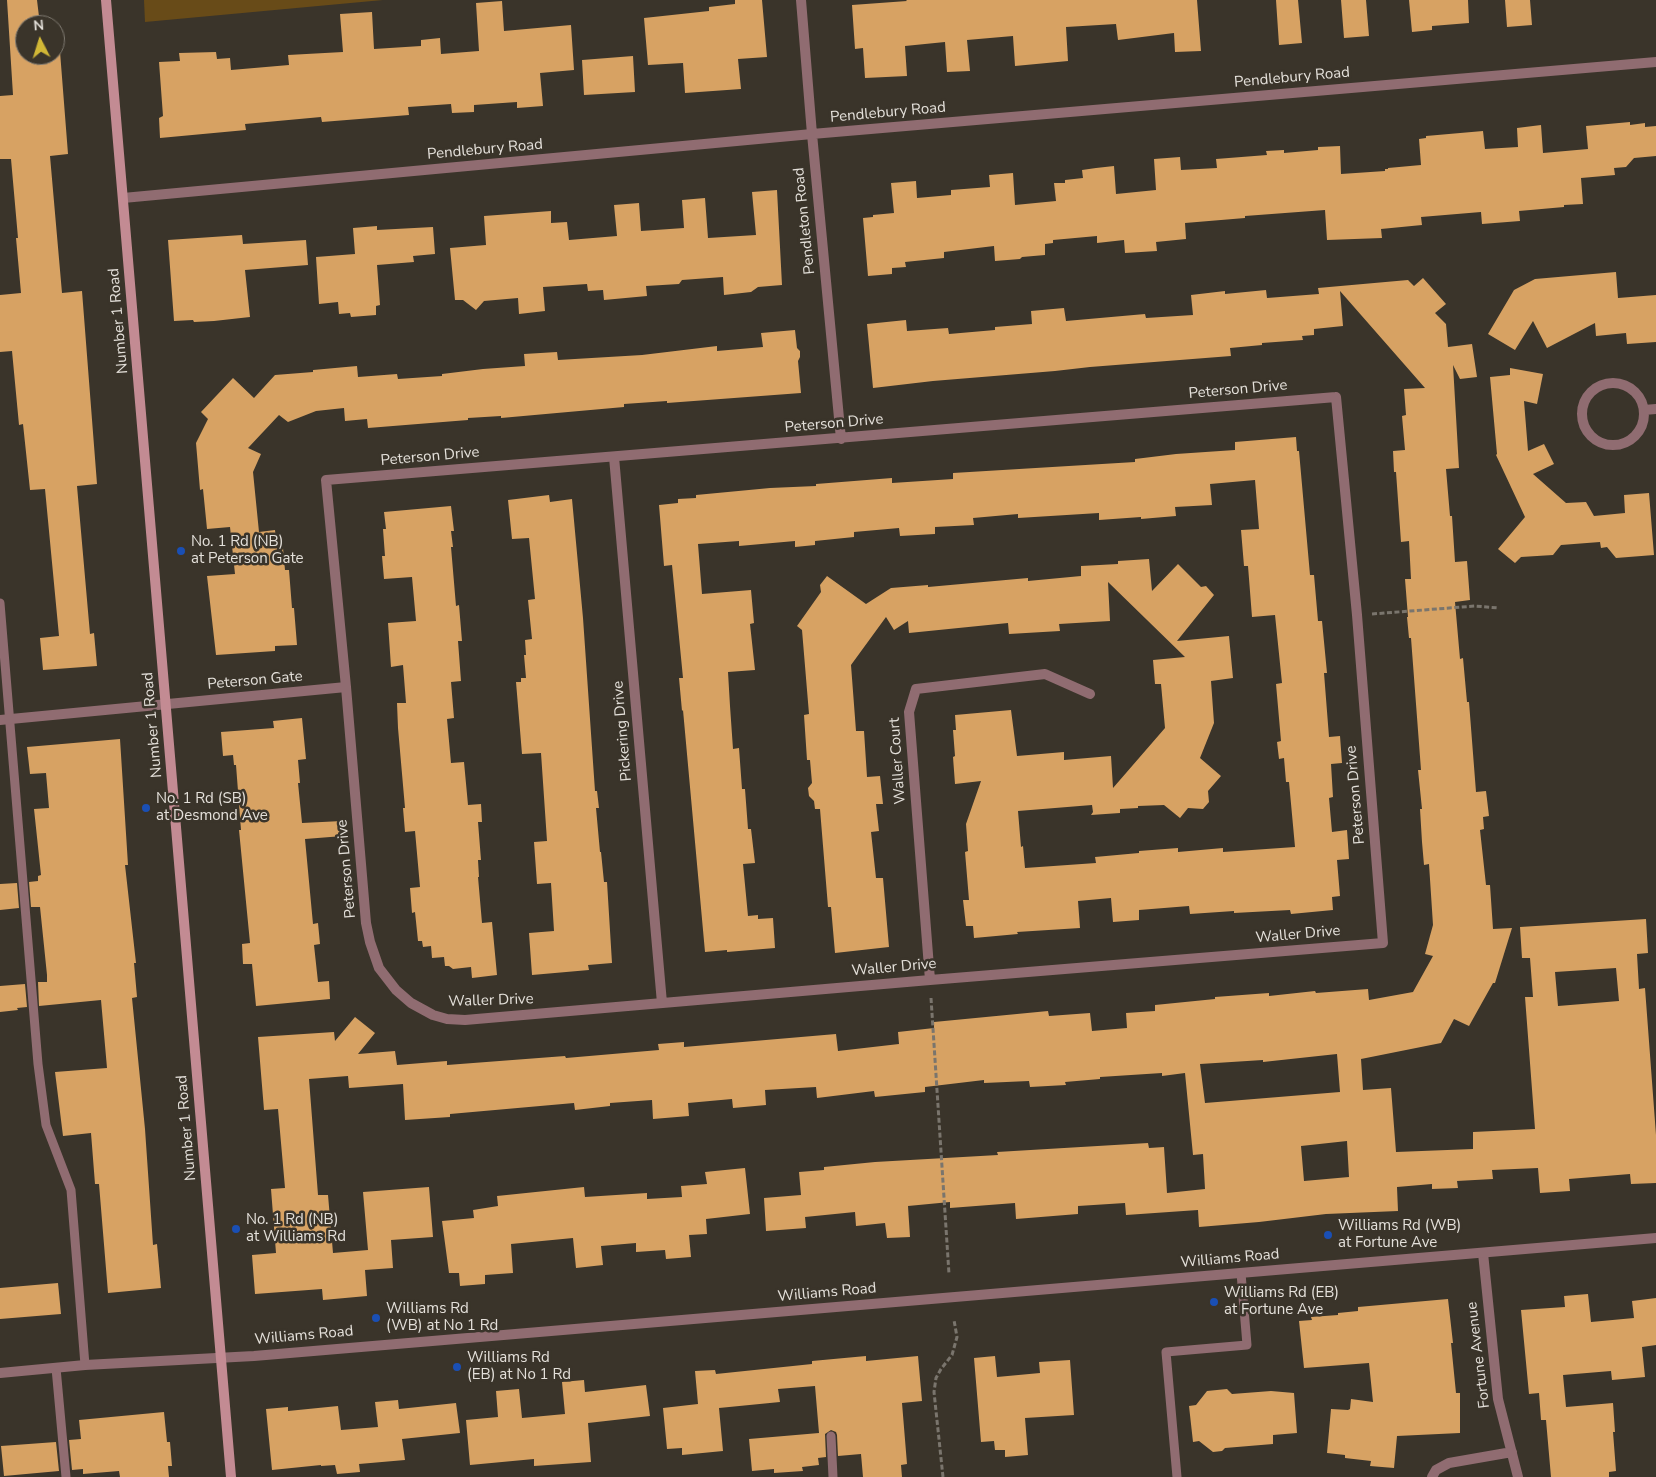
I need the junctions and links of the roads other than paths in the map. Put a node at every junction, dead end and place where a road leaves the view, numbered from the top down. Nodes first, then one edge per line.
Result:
1 (106, 0) edge
2 (801, 0) edge
3 (1656, 62) edge
4 (812, 134) junction
5 (123, 198) junction
6 (1656, 409) edge
7 (1644, 410) junction
8 (842, 439) junction
9 (614, 457) junction
10 (0, 603) edge
11 (346, 687) junction
12 (1090, 694) dead end
13 (166, 704) junction
14 (5, 719) edge
15 (1383, 943) joint
16 (930, 980) junction
17 (411, 1003) joint
18 (662, 1003) junction
19 (1656, 1238) edge
20 (1483, 1253) junction
21 (1241, 1273) junction
22 (221, 1357) junction
23 (85, 1365) junction
24 (56, 1368) junction
25 (0, 1373) edge
26 (831, 1436) dead end
27 (1512, 1452) junction
28 (66, 1477) edge
29 (231, 1477) edge
30 (833, 1477) edge
31 (1177, 1477) edge
32 (1432, 1477) edge
33 (1518, 1477) edge

1 - 5 main road, Number 1 Road
2 - 4 street, Pendleton Road
3 - 4 street, Pendlebury Road
4 - 5 street, Pendlebury Road
4 - 8 street, Pendleton Road
5 - 13 main road, Number 1 Road
6 - 7 street
7 - 7 street
8 - 9 street, Peterson Drive
8 - 15 street, Peterson Drive
9 - 11 street, Peterson Drive
9 - 18 street, Pickering Drive
10 - 14 lane
11 - 13 street, Peterson Gate
11 - 17 street, Peterson Drive
12 - 16 street, Waller Court
13 - 14 street, Peterson Gate
13 - 22 main road, Number 1 Road
14 - 23 lane
15 - 16 street, Waller Drive
16 - 18 street, Waller Drive
17 - 18 street, Waller Drive
19 - 20 street, Williams Road
20 - 21 street, Williams Road
20 - 27 street, Fortune Avenue
21 - 22 street, Williams Road
21 - 31 lane
22 - 23 street, Williams Road
22 - 29 main road, Number 1 Road
23 - 24 street, Williams Road
24 - 25 street, Williams Road
24 - 28 lane
26 - 30 lane
27 - 32 street
27 - 33 street, Fortune Avenue

